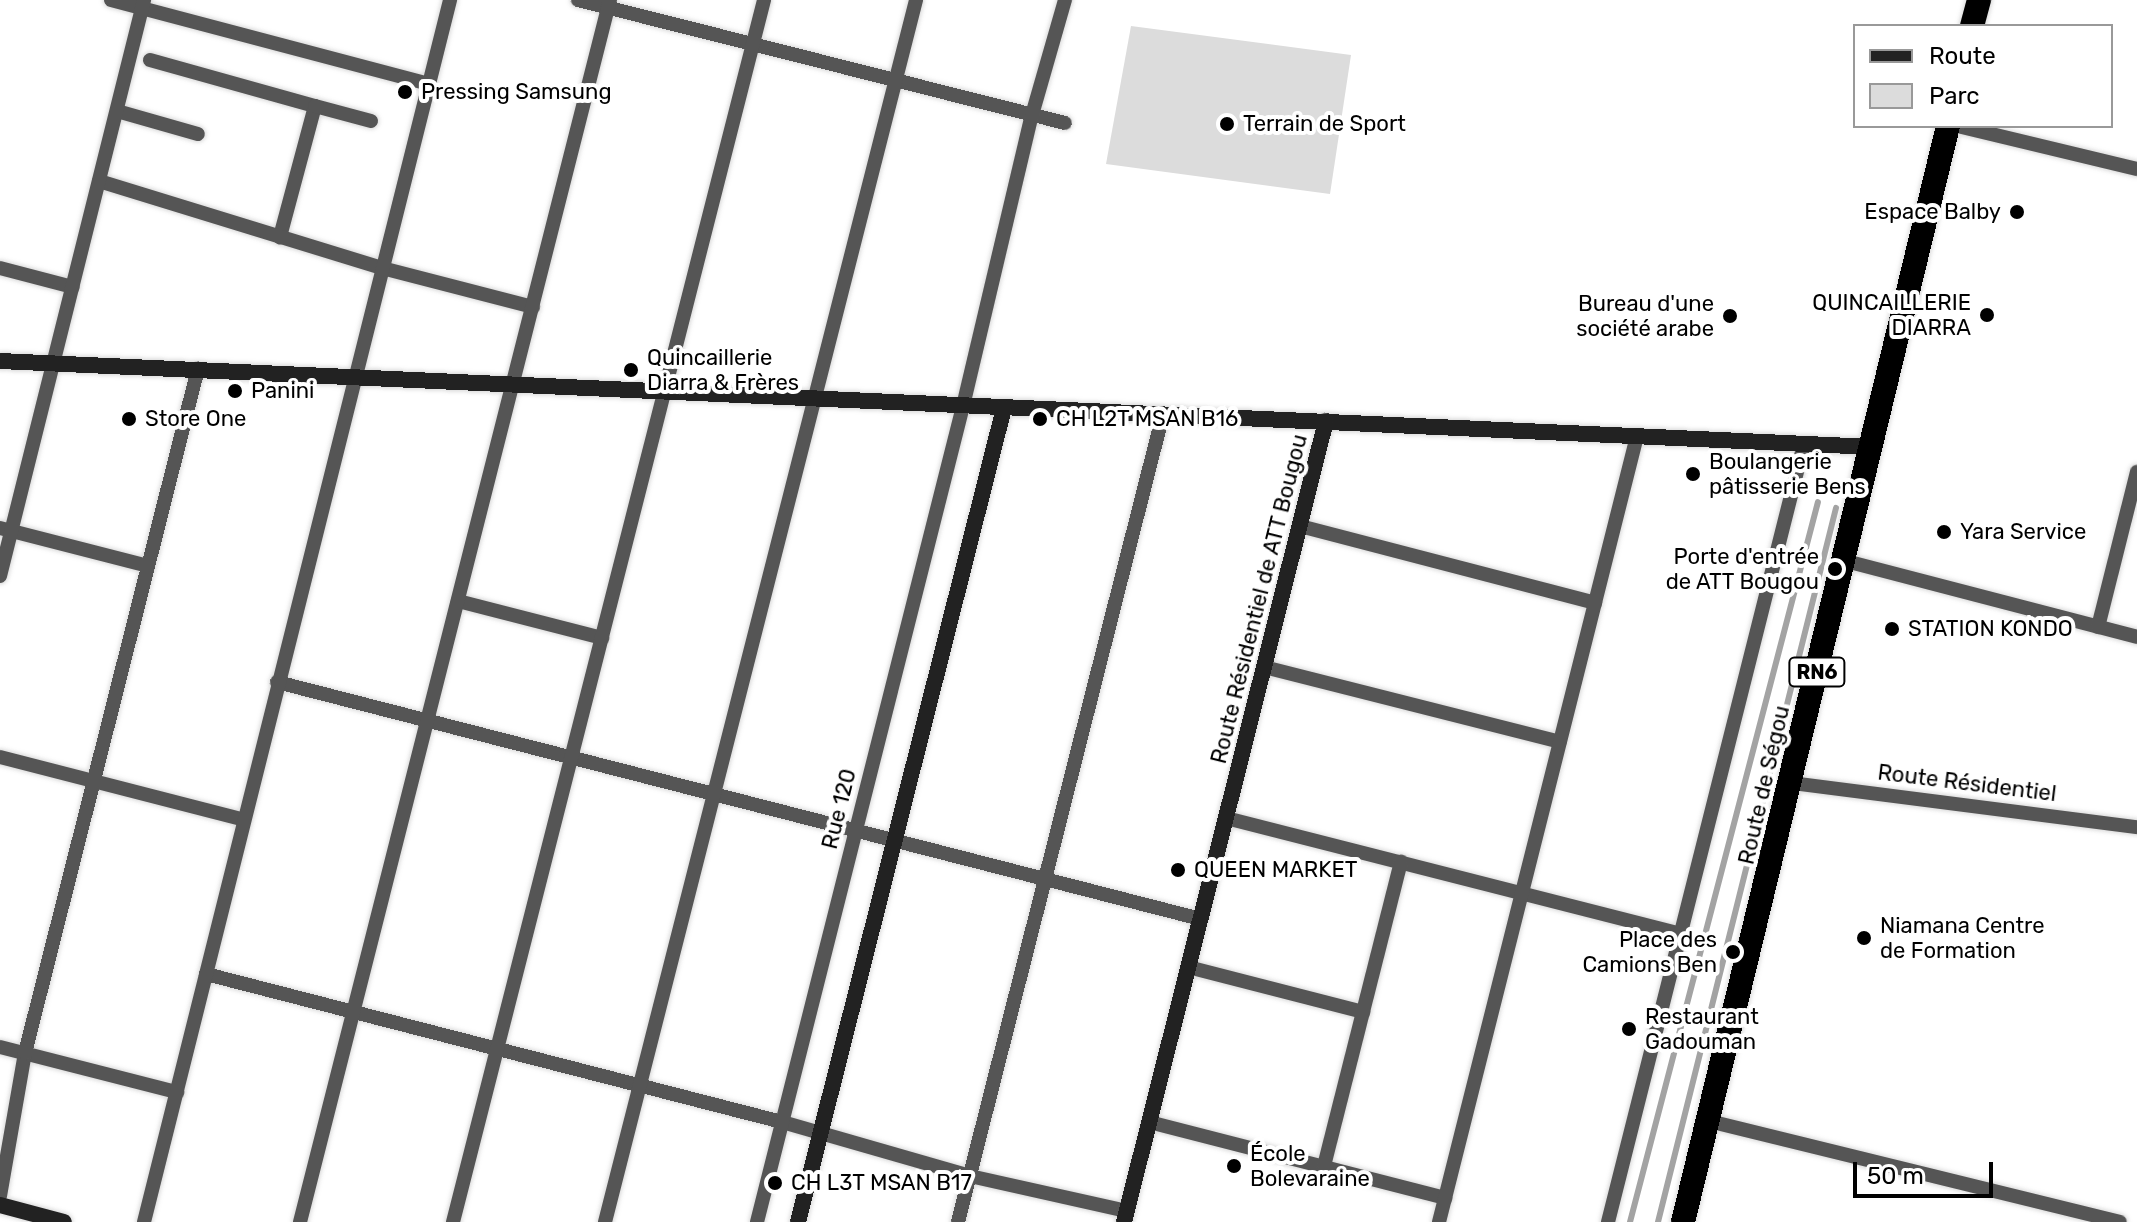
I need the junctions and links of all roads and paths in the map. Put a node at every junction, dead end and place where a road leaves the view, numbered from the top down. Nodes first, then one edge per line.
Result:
1 (111, 0) edge
2 (450, 0) edge
3 (578, 0) edge
4 (764, 0) edge
5 (916, 0) edge
6 (1065, 0) edge
7 (1979, 0) edge
8 (143, 4) edge
9 (609, 4) edge
10 (1973, 24) edge
11 (752, 44) junction
12 (150, 60) dead end
13 (895, 80) junction
14 (429, 84) junction
15 (315, 106) junction
16 (117, 111) junction
17 (1032, 115) junction
18 (371, 121) dead end
19 (1065, 123) dead end
20 (1948, 128) edge
21 (1966, 128) edge
22 (198, 134) dead end
23 (2137, 169) edge
24 (99, 181) junction
25 (280, 237) junction
26 (0, 268) edge
27 (382, 268) junction
28 (73, 287) junction
29 (533, 307) junction
30 (0, 361) edge
31 (53, 364) junction
32 (198, 369) junction
33 (354, 376) junction
34 (513, 384) junction
35 (664, 392) junction
36 (814, 399) junction
37 (963, 406) junction
38 (1004, 408) junction
39 (1163, 414) junction
40 (1326, 421) junction
41 (1637, 436) junction
42 (1804, 444) junction
43 (1869, 447) junction
44 (2137, 472) edge
45 (1300, 526) junction
46 (6, 529) edge
47 (1842, 560) junction
48 (148, 566) junction
49 (0, 576) edge
50 (458, 601) junction
51 (1595, 603) junction
52 (2098, 627) junction
53 (2137, 637) edge
54 (602, 638) junction
55 (1264, 667) junction
56 (277, 682) junction
57 (428, 721) junction
58 (1560, 742) junction
59 (0, 757) edge
60 (571, 758) junction
61 (93, 781) junction
62 (1792, 783) junction
63 (714, 795) junction
64 (1226, 818) junction
65 (242, 819) junction
66 (2137, 827) edge
67 (856, 830) junction
68 (895, 840) junction
69 (1401, 862) junction
70 (1045, 879) junction
71 (1522, 893) junction
72 (1201, 919) junction
73 (1681, 934) junction
74 (1188, 967) junction
75 (206, 974) junction
76 (1363, 1012) junction
77 (354, 1013) junction
78 (0, 1047) edge
79 (497, 1049) junction
80 (25, 1053) junction
81 (640, 1087) junction
82 (177, 1092) junction
83 (1709, 1121) junction
84 (782, 1122) junction
85 (1149, 1122) junction
86 (821, 1134) junction
87 (1324, 1166) junction
88 (970, 1176) junction
89 (0, 1196) edge
90 (1445, 1198) junction
91 (0, 1205) edge
92 (1125, 1216) edge
93 (64, 1222) edge
94 (144, 1222) edge
95 (300, 1222) edge
96 (453, 1222) edge
97 (605, 1222) edge
98 (757, 1222) edge
99 (798, 1222) edge
100 (958, 1222) edge
101 (1439, 1222) edge
102 (1608, 1222) edge
103 (1683, 1222) edge
104 (2120, 1222) edge

1 - 8 street
2 - 14 street
3 - 9 street
4 - 11 street
5 - 13 street
6 - 17 street, Rue 120
7 - 10 highway
8 - 14 street
8 - 16 street
9 - 11 street
9 - 29 street
11 - 13 street
11 - 35 street
12 - 15 street
13 - 17 street
13 - 36 street
14 - 27 street
15 - 18 street
15 - 25 street
16 - 22 street
16 - 24 street
17 - 19 street
17 - 37 street, Rue 120
20 - 43 highway, Route de Ségou / RN6
21 - 23 street
24 - 25 street
24 - 28 street
25 - 27 street
26 - 28 street
27 - 29 street
27 - 33 street
28 - 31 street
29 - 34 street
30 - 31 street
31 - 32 street
31 - 46 street
32 - 33 street
32 - 48 street
33 - 34 street
33 - 56 street
34 - 35 street
34 - 50 street
35 - 36 street
35 - 54 street
36 - 37 street
36 - 63 street
37 - 38 street
37 - 67 street, Rue 120
38 - 39 street
38 - 68 street
39 - 40 street
39 - 70 street
40 - 41 street, Route Résidentiel de ATT Bougou
40 - 45 street, Route Résidentiel de ATT Bougou
41 - 42 street, Route Résidentiel de ATT Bougou
41 - 51 street
42 - 43 street, Route Résidentiel de ATT Bougou
42 - 73 street
43 - 47 highway, Route de Ségou / RN6
44 - 52 street
45 - 51 street
45 - 55 street, Route Résidentiel de ATT Bougou
46 - 48 street
46 - 49 street
47 - 52 street
47 - 62 highway, Route de Ségou / RN6
48 - 61 street
50 - 54 street
50 - 57 street
51 - 58 street
52 - 53 street
54 - 60 street
55 - 58 street
55 - 64 street, Route Résidentiel de ATT Bougou
56 - 57 street
56 - 65 street
57 - 60 street
57 - 77 street
58 - 71 street
59 - 61 street
60 - 63 street
60 - 79 street
61 - 65 street
61 - 80 street
62 - 66 street, Route Résidentiel
62 - 83 highway, Route de Ségou / RN6
63 - 67 street
63 - 81 street
64 - 69 street
64 - 72 street, Route Résidentiel de ATT Bougou
65 - 75 street
67 - 68 street
67 - 84 street, Rue 120
68 - 70 street
68 - 86 street
69 - 71 street
69 - 76 street
70 - 72 street
70 - 88 street
71 - 73 street
71 - 90 street
72 - 74 street, Route Résidentiel de ATT Bougou
73 - 102 street
74 - 76 street
74 - 85 street, Route Résidentiel de ATT Bougou
75 - 77 street
75 - 82 street
76 - 87 street
77 - 79 street
77 - 95 street
78 - 80 street
79 - 81 street
79 - 96 street
80 - 82 street
80 - 89 street
81 - 84 street
81 - 97 street
82 - 94 street
83 - 103 highway, Route de Ségou / RN6
83 - 104 street
84 - 86 street
84 - 98 street, Rue 120
85 - 87 street
85 - 92 street, Route Résidentiel de ATT Bougou
86 - 88 street
86 - 99 street
87 - 90 street
88 - 92 street
88 - 100 street
90 - 101 street
91 - 93 street

